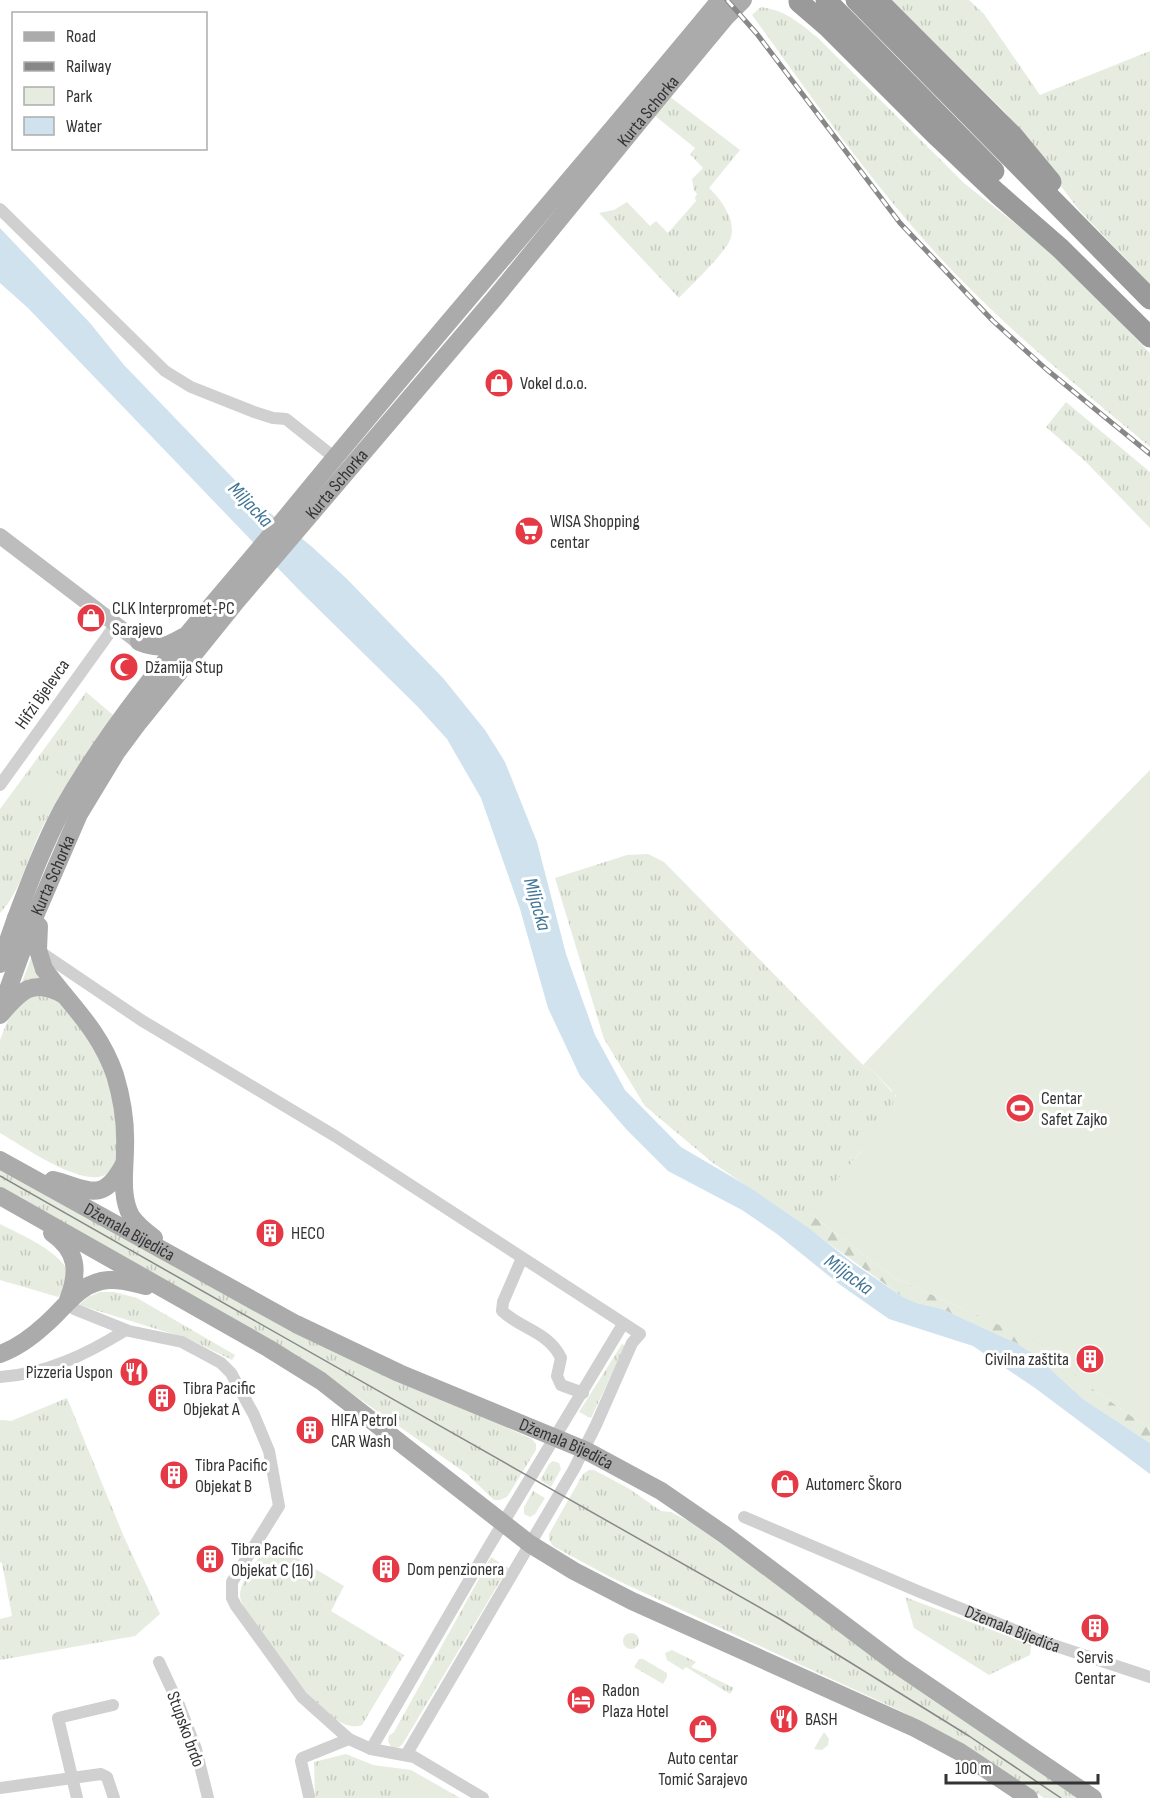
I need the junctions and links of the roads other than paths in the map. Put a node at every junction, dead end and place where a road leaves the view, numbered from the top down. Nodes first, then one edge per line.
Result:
1 (720, 0) edge
2 (743, 0) edge
3 (826, 0) edge
4 (856, 0) edge
5 (877, 0) edge
6 (800, 1) edge
7 (1000, 162) junction
8 (0, 209) edge
9 (1150, 288) edge
10 (1150, 299) edge
11 (1150, 328) edge
12 (1150, 337) edge
13 (335, 458) junction
14 (300, 513) junction
15 (0, 536) edge
16 (262, 558) junction
17 (116, 624) junction
18 (188, 634) junction
19 (139, 642) junction
20 (145, 688) junction
21 (0, 785) edge
22 (18, 925) edge
23 (0, 964) edge
24 (66, 996) junction
25 (0, 1013) edge
26 (0, 1160) edge
27 (124, 1164) junction
28 (37, 1181) junction
29 (5, 1199) edge
30 (170, 1255) junction
31 (522, 1258) junction
32 (162, 1288) junction
33 (71, 1305) junction
34 (623, 1324) junction
35 (126, 1330) junction
36 (0, 1354) edge
37 (0, 1377) edge
38 (583, 1393) junction
39 (555, 1437) junction
40 (585, 1450) junction
41 (744, 1517) dead end
42 (503, 1523) junction
43 (530, 1544) junction
44 (159, 1662) dead end
45 (1150, 1677) edge
46 (113, 1705) dead end
47 (349, 1739) junction
48 (371, 1749) junction
49 (406, 1755) junction
50 (74, 1779) junction
51 (0, 1788) edge
52 (309, 1796) dead end
53 (77, 1798) edge
54 (114, 1798) edge
55 (208, 1798) edge
56 (483, 1798) edge
57 (1029, 1798) edge
58 (1093, 1798) edge

1 - 13 main road, Kurta Schorka
2 - 14 main road, Kurta Schorka
3 - 7 highway
4 - 7 highway
5 - 9 highway
6 - 12 highway
7 - 10 highway
7 - 11 highway
8 - 13 street
13 - 14 main road, Kurta Schorka
14 - 16 main road, Kurta Schorka
15 - 17 main road
16 - 18 main road, Kurta Schorka
16 - 22 main road, Kurta Schorka
17 - 19 main road
17 - 21 street, Hifzi Bjelevca
18 - 19 main road
18 - 20 main road, Kurta Schorka
19 - 20 main road
20 - 22 main road, Kurta Schorka
22 - 23 main road, Kurta Schorka
22 - 24 main road, bridge
22 - 25 main road, Kurta Schorka
22 - 31 street
24 - 25 main road
24 - 27 main road
26 - 28 main road, Džemala Bijedića
27 - 28 main road
27 - 30 main road
28 - 30 main road, Džemala Bijedića
29 - 32 main road, Džemala Bijedića
29 - 33 main road
30 - 39 main road, Džemala Bijedića
31 - 34 street
31 - 38 street
32 - 33 main road
32 - 42 main road, Džemala Bijedića
33 - 35 street
33 - 36 main road
34 - 38 street
34 - 40 street
35 - 37 street
35 - 47 street
38 - 39 street
39 - 40 main road, Džemala Bijedića
39 - 42 street
40 - 43 street
40 - 58 main road, Džemala Bijedića
41 - 45 street, Džemala Bijedića
42 - 43 main road, Džemala Bijedića
42 - 48 street
43 - 49 street
43 - 57 main road, Džemala Bijedića
44 - 55 street, Stupsko brdo
46 - 50 street
47 - 48 street
47 - 52 street
48 - 49 street
49 - 56 street
50 - 51 street
50 - 53 street
50 - 54 street

